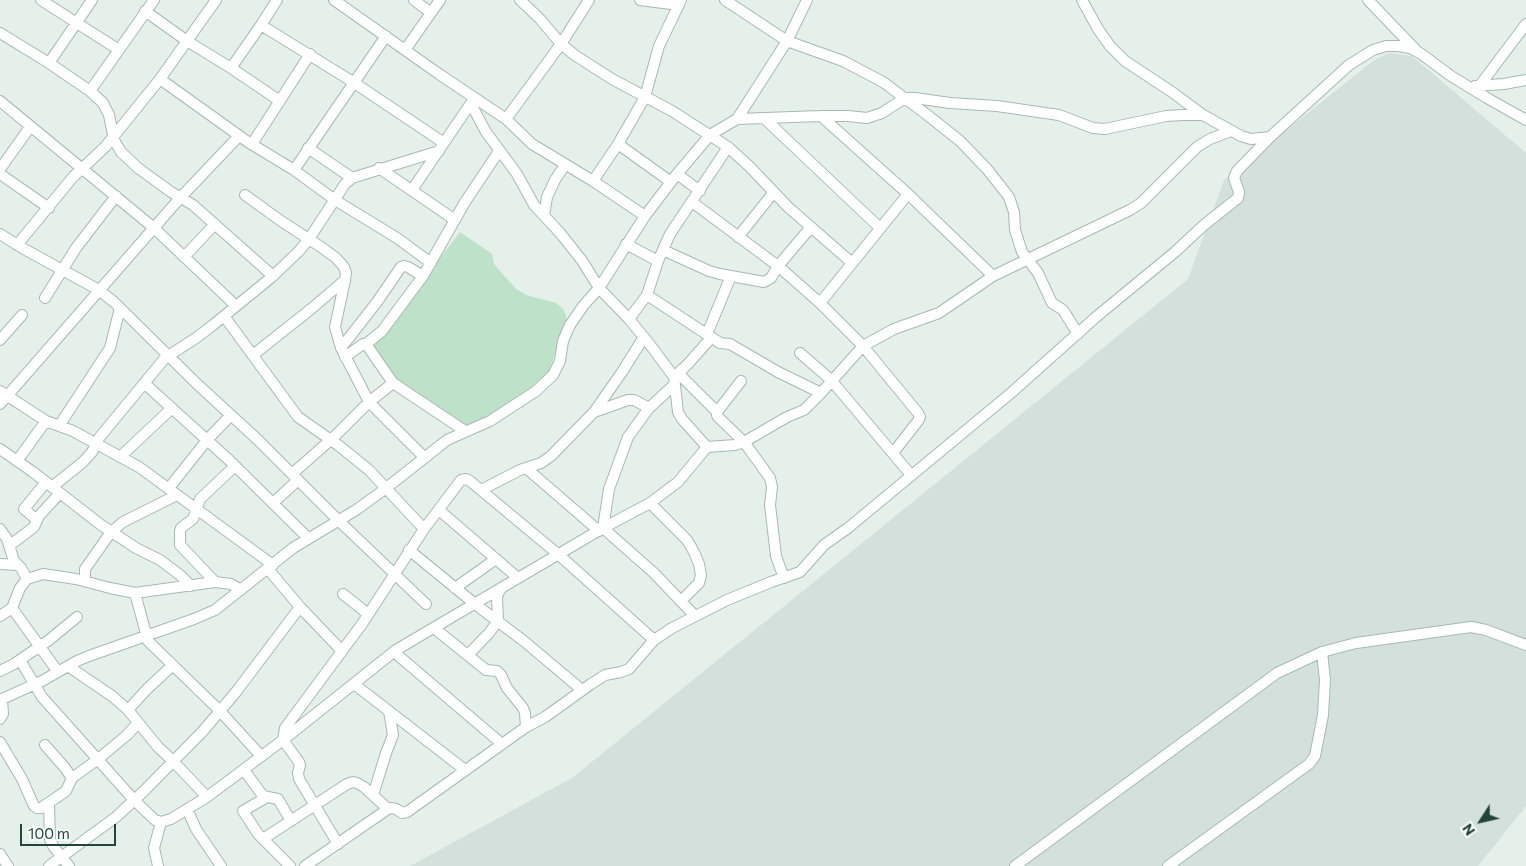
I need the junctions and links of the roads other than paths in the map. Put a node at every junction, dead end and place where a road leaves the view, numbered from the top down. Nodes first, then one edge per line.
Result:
1 (42, 0) edge
2 (92, 0) edge
3 (154, 0) edge
4 (216, 0) edge
5 (277, 0) edge
6 (334, 0) edge
7 (414, 0) edge
8 (440, 0) edge
9 (520, 0) edge
10 (532, 0) edge
11 (589, 0) edge
12 (640, 0) edge
13 (725, 0) edge
14 (807, 0) edge
15 (1082, 0) edge
16 (1368, 0) edge
17 (680, 3) edge
18 (146, 12) junction
19 (431, 13) junction
20 (540, 19) junction
21 (76, 23) junction
22 (1526, 24) edge
23 (261, 26) junction
24 (0, 33) edge
25 (386, 36) junction
26 (187, 41) junction
27 (787, 41) junction
28 (561, 44) junction
29 (119, 50) junction
30 (405, 50) junction
31 (1420, 53) junction
32 (310, 54) junction
33 (49, 63) junction
34 (231, 68) junction
35 (160, 79) junction
36 (1526, 80) edge
37 (353, 82) junction
38 (1480, 85) junction
39 (1469, 86) junction
40 (90, 91) junction
41 (645, 97) junction
42 (904, 98) junction
43 (0, 101) edge
44 (280, 101) junction
45 (473, 101) junction
46 (1203, 115) junction
47 (821, 116) junction
48 (737, 118) junction
49 (764, 118) junction
50 (506, 119) junction
51 (1526, 120) edge
52 (30, 127) junction
53 (1231, 131) junction
54 (113, 136) junction
55 (239, 136) junction
56 (710, 136) junction
57 (1270, 137) junction
58 (252, 144) junction
59 (618, 144) junction
60 (442, 147) junction
61 (308, 148) junction
62 (728, 148) junction
63 (499, 152) junction
64 (565, 165) junction
65 (82, 168) junction
66 (379, 168) junction
67 (0, 169) edge
68 (294, 170) junction
69 (0, 174) edge
70 (352, 178) junction
71 (674, 178) junction
72 (594, 181) junction
73 (412, 190) junction
74 (700, 191) junction
75 (774, 192) junction
76 (908, 194) junction
77 (245, 195) dead end
78 (116, 196) junction
79 (180, 198) junction
80 (335, 200) junction
81 (692, 202) junction
82 (49, 208) junction
83 (544, 216) junction
84 (645, 216) junction
85 (455, 220) junction
86 (215, 224) junction
87 (811, 227) junction
88 (154, 228) junction
89 (880, 228) junction
90 (738, 237) junction
91 (309, 239) junction
92 (2, 240) edge
93 (626, 244) junction
94 (18, 245) junction
95 (663, 250) junction
96 (184, 257) junction
97 (1028, 260) junction
98 (658, 261) junction
99 (851, 262) junction
100 (431, 263) junction
101 (778, 266) junction
102 (62, 270) junction
103 (273, 276) junction
104 (422, 276) junction
105 (731, 276) junction
106 (993, 276) junction
107 (345, 280) junction
108 (599, 288) junction
109 (99, 290) junction
110 (647, 294) junction
111 (45, 298) dead end
112 (820, 303) junction
113 (236, 306) junction
114 (120, 308) junction
115 (22, 315) dead end
116 (224, 316) junction
117 (629, 319) junction
118 (1078, 334) junction
119 (709, 336) junction
120 (644, 337) junction
121 (0, 340) edge
122 (366, 344) junction
123 (863, 346) junction
124 (343, 353) junction
125 (800, 353) dead end
126 (169, 354) junction
127 (254, 355) junction
128 (676, 378) junction
129 (831, 380) junction
130 (741, 382) dead end
131 (144, 383) junction
132 (393, 383) junction
133 (821, 393) junction
134 (2, 397) edge
135 (369, 402) junction
136 (172, 408) junction
137 (649, 408) junction
138 (594, 412) junction
139 (717, 412) junction
140 (232, 415) junction
141 (46, 421) junction
142 (59, 426) junction
143 (465, 432) junction
144 (207, 440) junction
145 (330, 440) junction
146 (744, 442) junction
147 (96, 443) junction
148 (707, 447) junction
149 (0, 449) edge
150 (893, 453) junction
151 (120, 457) junction
152 (425, 458) junction
153 (17, 461) junction
154 (234, 466) junction
155 (526, 468) junction
156 (911, 475) junction
157 (295, 477) junction
158 (52, 488) junction
159 (385, 489) junction
160 (481, 490) junction
161 (173, 492) junction
162 (274, 503) junction
163 (650, 503) junction
164 (196, 510) junction
165 (439, 510) junction
166 (37, 520) junction
167 (338, 520) junction
168 (0, 529) edge
169 (424, 529) junction
170 (601, 530) junction
171 (111, 532) junction
172 (308, 538) junction
173 (9, 546) junction
174 (409, 550) junction
175 (559, 555) junction
176 (496, 559) junction
177 (0, 564) edge
178 (18, 565) junction
179 (271, 567) junction
180 (394, 573) junction
181 (518, 578) junction
182 (784, 578) junction
183 (27, 579) junction
184 (85, 581) junction
185 (216, 582) junction
186 (191, 586) junction
187 (456, 588) junction
188 (501, 588) junction
189 (241, 590) junction
190 (135, 593) junction
191 (343, 594) dead end
192 (681, 601) junction
193 (426, 604) dead end
194 (475, 604) junction
195 (300, 607) junction
196 (12, 608) junction
197 (368, 614) junction
198 (0, 616) edge
199 (695, 616) junction
200 (77, 617) dead end
201 (498, 620) junction
202 (434, 628) junction
203 (146, 636) junction
204 (654, 640) junction
205 (1526, 645) edge
206 (39, 646) junction
207 (342, 651) junction
208 (394, 652) junction
209 (1322, 652) junction
210 (468, 655) junction
211 (20, 660) junction
212 (173, 665) junction
213 (68, 666) junction
214 (0, 671) edge
215 (58, 672) junction
216 (33, 684) junction
217 (354, 684) junction
218 (582, 690) junction
219 (1, 700) edge
220 (128, 710) junction
221 (220, 711) junction
222 (389, 711) junction
223 (0, 719) edge
224 (138, 723) junction
225 (526, 727) junction
226 (283, 740) junction
227 (0, 742) edge
228 (502, 744) junction
229 (45, 745) dead end
230 (261, 756) junction
231 (97, 760) junction
232 (174, 761) junction
233 (244, 770) junction
234 (465, 770) junction
235 (72, 778) junction
236 (373, 795) junction
237 (207, 797) junction
238 (266, 797) junction
239 (134, 800) junction
240 (49, 803) junction
241 (314, 806) junction
242 (388, 809) junction
243 (187, 810) junction
244 (291, 821) junction
245 (162, 822) junction
246 (263, 839) junction
247 (338, 844) junction
248 (0, 854) edge
249 (61, 857) junction
250 (8, 866) edge
251 (49, 866) edge
252 (69, 866) edge
253 (157, 866) edge
254 (164, 866) edge
255 (221, 866) edge
256 (290, 866) edge
257 (304, 866) edge
258 (1015, 866) edge
259 (1168, 866) edge

1 - 21 street
2 - 21 street
3 - 18 street
4 - 26 street
5 - 23 street
6 - 25 street
7 - 19 street
8 - 19 street
9 - 20 street
10 - 20 street
11 - 28 street
12 - 17 street
13 - 27 street
14 - 27 street
15 - 46 street
16 - 31 street
17 - 41 street
18 - 26 street
18 - 29 street
19 - 30 street
20 - 28 street
21 - 29 street
21 - 33 street
22 - 38 street
23 - 32 street
23 - 34 street
24 - 33 street
25 - 30 street
25 - 37 street
26 - 34 street
26 - 35 street
27 - 42 street
27 - 48 street
28 - 41 street
28 - 50 street
29 - 40 street
30 - 45 street
31 - 39 street
31 - 57 street
32 - 37 street
32 - 44 street
33 - 40 street
34 - 44 street
35 - 54 street
35 - 55 street
36 - 38 street
37 - 60 street
37 - 61 street
38 - 39 street
39 - 51 street
40 - 54 street
41 - 56 street
41 - 59 street
42 - 46 street
42 - 47 street
42 - 97 street
43 - 52 street
44 - 58 street
45 - 50 street
45 - 60 street
45 - 63 street
46 - 53 street
47 - 49 street
47 - 76 street
48 - 49 street
48 - 56 street
49 - 89 street
50 - 64 street
52 - 65 street
52 - 67 street
53 - 57 street
53 - 97 street
54 - 65 street
54 - 79 street
55 - 58 street
55 - 79 street
56 - 62 street
56 - 71 street
57 - 118 street
58 - 68 street
59 - 71 street
59 - 72 street
60 - 66 street
60 - 73 street
61 - 68 street
61 - 70 street
62 - 74 street
62 - 75 street
63 - 83 street
63 - 85 street
64 - 72 street
64 - 83 street
65 - 78 street
65 - 82 street
66 - 70 street
66 - 73 street
68 - 80 street
69 - 82 street
70 - 80 street
71 - 74 street
71 - 84 street
72 - 84 street
73 - 85 street
74 - 81 street
75 - 87 street
75 - 90 street
76 - 89 street
76 - 106 street
77 - 91 street
78 - 88 street
78 - 102 street
79 - 86 street
79 - 88 street
80 - 91 street
80 - 100 street
81 - 90 street
81 - 95 street
82 - 94 street
83 - 108 street
84 - 93 street
85 - 100 street
86 - 96 street
86 - 103 street
87 - 99 street
87 - 101 street
88 - 96 street
88 - 109 street
89 - 99 street
90 - 101 street
91 - 103 street
91 - 107 street
92 - 94 street
93 - 98 street
93 - 108 street
94 - 102 street
95 - 98 street
95 - 105 street
96 - 113 street
97 - 106 street
97 - 118 street
98 - 110 street
99 - 112 street
100 - 104 street
101 - 105 street
101 - 112 street
102 - 109 street
102 - 111 street
103 - 113 street
104 - 122 street
104 - 124 street
105 - 119 street
106 - 123 street
107 - 124 street
107 - 127 street
108 - 117 street
108 - 143 street
109 - 114 street
109 - 134 street
110 - 117 street
110 - 119 street
112 - 123 street
113 - 116 street
114 - 126 street
114 - 142 street
115 - 121 street
116 - 126 street
116 - 127 street
117 - 120 street
118 - 156 street
119 - 128 street
119 - 133 street
120 - 128 street
120 - 138 street
122 - 124 street
122 - 132 street
123 - 129 street
123 - 150 street
124 - 135 street
125 - 129 street
126 - 131 street
126 - 140 street
127 - 145 street
128 - 137 street
128 - 139 street
128 - 148 street
129 - 133 street
129 - 150 street
130 - 139 street
131 - 136 street
131 - 147 street
132 - 135 street
132 - 143 street
133 - 146 street
134 - 141 street
135 - 145 street
135 - 152 street
136 - 144 street
136 - 151 street
137 - 138 street
137 - 170 street
138 - 155 street
139 - 146 street
140 - 144 street
140 - 157 street
141 - 142 street
141 - 153 street
142 - 147 street
143 - 152 street
144 - 154 street
144 - 161 street
145 - 157 street
145 - 159 street
146 - 148 street
146 - 182 street
147 - 151 street
147 - 158 street
148 - 163 street
149 - 153 street
150 - 156 street
151 - 161 street
152 - 159 street
153 - 158 street
154 - 162 street
154 - 164 street
155 - 160 street
155 - 170 street
156 - 182 street
157 - 162 street
157 - 167 street
158 - 166 street
158 - 166 street
158 - 171 street
159 - 167 street
159 - 169 street
160 - 165 street
160 - 175 street
161 - 164 street
161 - 171 street
162 - 172 street
163 - 170 street
163 - 192 street
164 - 179 street
164 - 185 street
165 - 169 street
165 - 176 street
166 - 173 street
167 - 172 street
167 - 180 street
168 - 173 street
169 - 174 street
170 - 175 street
170 - 192 street
171 - 184 street
171 - 186 street
172 - 179 street
173 - 178 street
174 - 180 street
174 - 187 street
175 - 181 street
175 - 204 street
176 - 181 street
176 - 187 street
177 - 178 street
178 - 183 street
179 - 189 street
179 - 195 street
180 - 193 street
180 - 197 street
181 - 188 street
182 - 199 street
183 - 184 street
183 - 196 street
184 - 190 street
185 - 186 street
185 - 189 street
186 - 190 street
187 - 194 street
188 - 194 street
188 - 201 street
189 - 203 street
190 - 203 street
191 - 197 street
192 - 199 street
194 - 201 street
194 - 202 street
195 - 207 street
195 - 221 street
196 - 198 street
196 - 206 street
197 - 207 street
199 - 204 street
200 - 206 street
201 - 210 street
201 - 218 street
202 - 208 street
202 - 210 street
203 - 212 street
203 - 213 street
204 - 218 street
205 - 209 street
206 - 211 street
206 - 215 street
207 - 226 street
208 - 217 street
208 - 228 street
209 - 258 street
209 - 259 street
210 - 225 street
211 - 214 street
211 - 216 street
212 - 220 street
212 - 221 street
213 - 215 street
213 - 220 street
215 - 216 street
216 - 219 street
216 - 231 street
217 - 222 street
217 - 226 street
218 - 225 street
219 - 223 street
220 - 224 street
221 - 230 street
221 - 232 street
222 - 234 street
222 - 236 street
224 - 231 street
224 - 232 street
225 - 228 street
226 - 230 street
226 - 241 street
227 - 240 street
228 - 234 street
229 - 235 street
230 - 233 street
231 - 235 street
231 - 239 street
232 - 237 street
232 - 239 street
233 - 237 street
233 - 238 street
234 - 242 street
235 - 240 street
236 - 241 street
236 - 242 street
237 - 243 street
238 - 244 street
238 - 246 street
239 - 245 street
239 - 249 street
240 - 249 street
241 - 244 street
241 - 247 street
242 - 247 street
243 - 245 street
243 - 255 street
244 - 246 street
245 - 253 street
246 - 256 street
247 - 257 street
248 - 250 street
249 - 251 street
249 - 252 street
253 - 254 street

